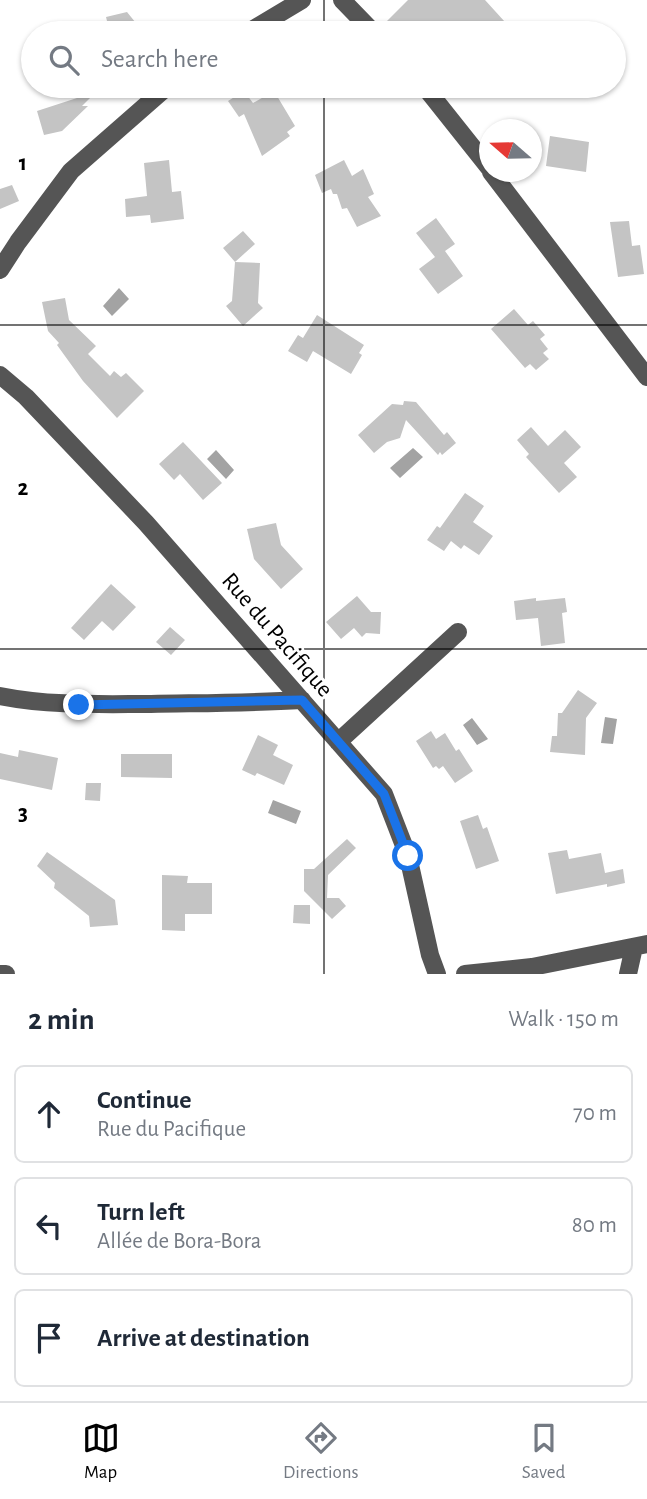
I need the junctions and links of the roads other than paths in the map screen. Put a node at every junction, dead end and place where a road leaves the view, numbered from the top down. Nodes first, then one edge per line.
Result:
1 (302, 0) edge
2 (342, 0) edge
3 (267, 21) edge
4 (362, 21) edge
5 (155, 98) edge
6 (433, 98) edge
7 (479, 157) edge
8 (499, 182) edge
9 (0, 270) edge
10 (0, 375) edge
11 (647, 377) edge
12 (458, 632) dead end
13 (0, 696) edge
14 (302, 700) junction
15 (338, 742) junction
16 (640, 945) edge
17 (0, 974) edge
18 (6, 974) edge
19 (438, 974) edge
20 (465, 974) edge
21 (628, 974) edge

1 - 3 street
2 - 4 street
5 - 9 street
6 - 7 street
8 - 11 street
10 - 14 street, Rue du Pacifique
12 - 15 street
13 - 14 street
14 - 15 street, Rue du Pacifique
15 - 19 street, Rue du Pacifique
16 - 20 street
16 - 21 street
17 - 18 street

